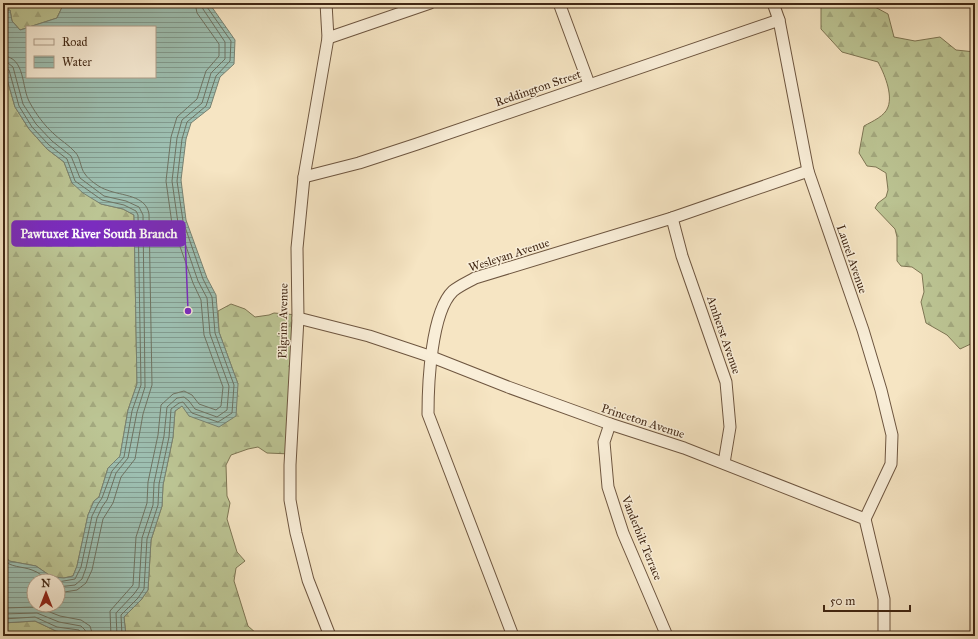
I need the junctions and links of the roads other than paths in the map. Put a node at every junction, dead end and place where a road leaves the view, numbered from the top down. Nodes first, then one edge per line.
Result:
1 (326, 3) edge
2 (430, 3) edge
3 (559, 3) edge
4 (773, 3) edge
5 (779, 20) junction
6 (328, 38) junction
7 (589, 84) junction
8 (808, 171) junction
9 (304, 177) junction
10 (672, 218) junction
11 (298, 318) junction
12 (432, 357) junction
13 (610, 424) junction
14 (724, 463) junction
15 (865, 519) junction
16 (330, 636) edge
17 (514, 636) edge
18 (667, 636) edge
19 (884, 636) edge

1 - 6 street, Pilgrim Avenue
2 - 6 street
3 - 7 street
4 - 5 street, Laurel Avenue
5 - 7 street, Reddington Street
5 - 8 street, Laurel Avenue
6 - 9 street, Pilgrim Avenue
7 - 9 street, Reddington Street
8 - 10 street, Wesleyan Avenue
8 - 15 street, Laurel Avenue
9 - 11 street, Pilgrim Avenue
10 - 12 street, Wesleyan Avenue
10 - 14 street, Amherst Avenue
11 - 12 street, Princeton Avenue
11 - 16 street, Pilgrim Avenue
12 - 13 street, Princeton Avenue
12 - 17 street, Wesleyan Avenue
13 - 14 street, Princeton Avenue
13 - 18 street, Vanderbilt Terrace
14 - 15 street, Princeton Avenue
15 - 19 street

